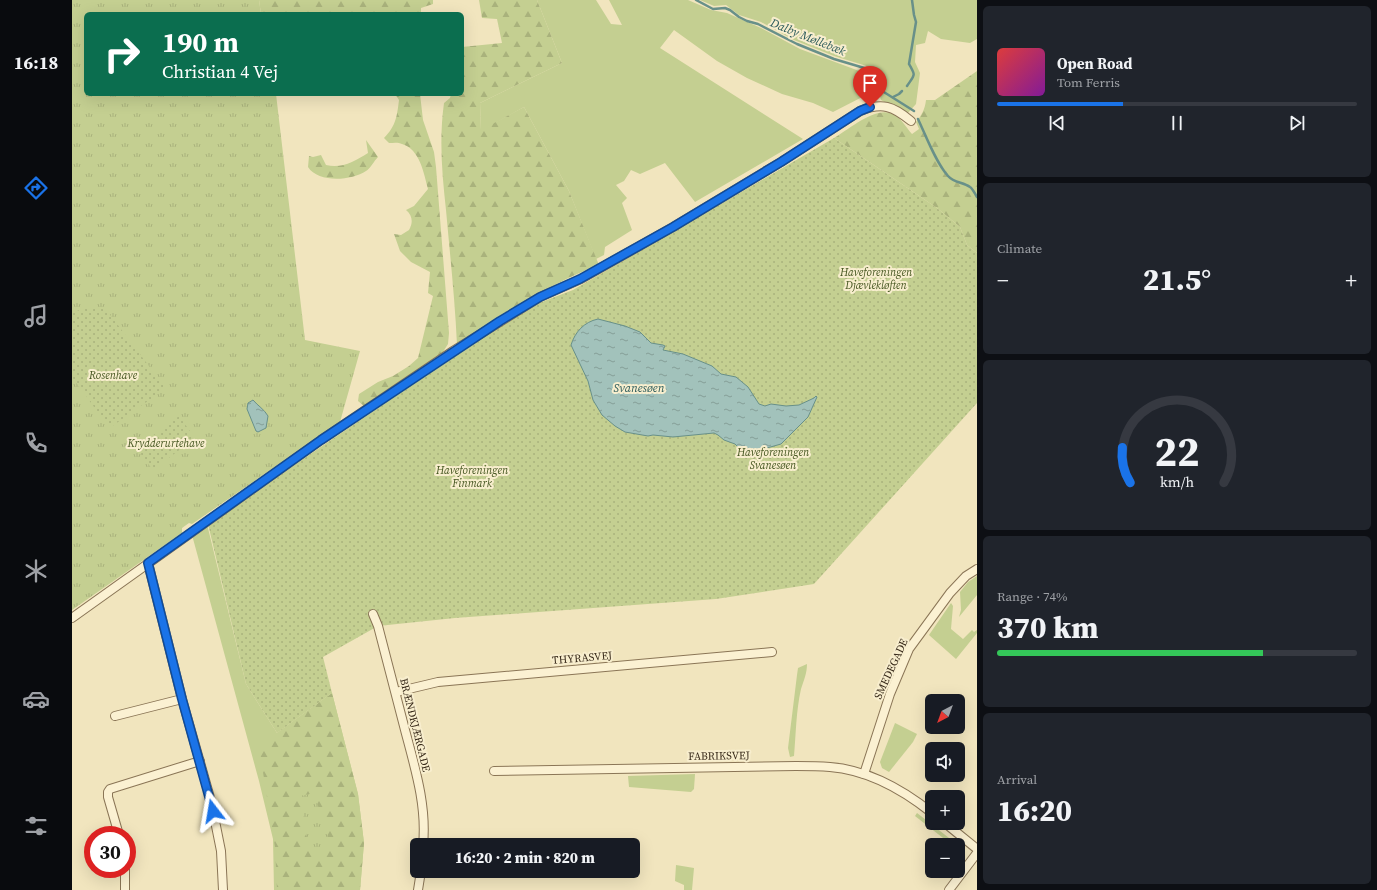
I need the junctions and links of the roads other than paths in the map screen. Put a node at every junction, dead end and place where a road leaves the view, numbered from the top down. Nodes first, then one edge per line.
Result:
1 (911, 121) dead end
2 (148, 563) junction
3 (977, 569) edge
4 (373, 614) dead end
5 (72, 618) edge
6 (772, 652) dead end
7 (396, 692) junction
8 (182, 699) junction
9 (115, 716) dead end
10 (200, 761) junction
11 (494, 771) dead end
12 (864, 774) junction
13 (925, 807) edge
14 (116, 826) edge
15 (954, 830) edge
16 (424, 838) edge
17 (977, 849) edge
18 (977, 853) edge
19 (125, 878) edge
20 (420, 878) edge
21 (125, 890) edge
22 (223, 890) edge
23 (418, 890) edge
24 (949, 890) edge

1 - 2 street
2 - 5 street
2 - 8 street
3 - 12 street, SMEDEGADE
4 - 7 street, BRÆNDKJÆRGADE
6 - 7 street, THYRASVEJ
7 - 16 street, BRÆNDKJÆRGADE
8 - 9 street
8 - 10 street
10 - 14 street
10 - 22 street
11 - 12 street, FABRIKSVEJ
12 - 13 street, FABRIKSVEJ
15 - 17 street
18 - 24 street
19 - 21 street
20 - 23 street

